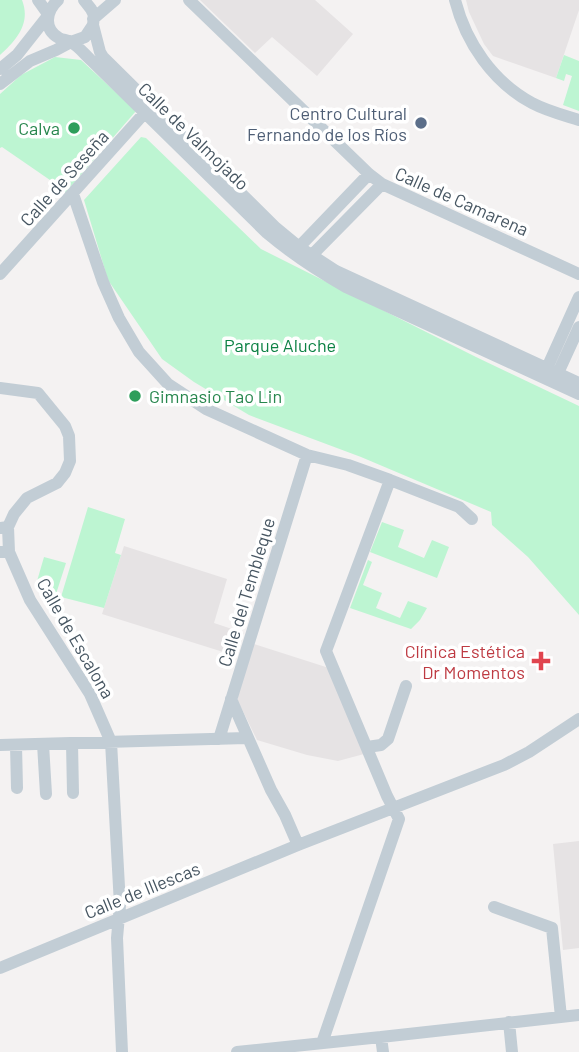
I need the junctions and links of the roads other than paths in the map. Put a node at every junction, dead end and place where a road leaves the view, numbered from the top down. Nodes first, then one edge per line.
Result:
1 (38, 0) edge
2 (84, 0) edge
3 (115, 0) edge
4 (189, 0) edge
5 (455, 0) edge
6 (52, 9) edge
7 (93, 22) junction
8 (71, 42) junction
9 (0, 69) edge
10 (0, 84) edge
11 (148, 109) junction
12 (579, 120) edge
13 (369, 174) junction
14 (382, 184) junction
15 (73, 194) junction
16 (296, 250) junction
17 (312, 255) junction
18 (0, 274) edge
19 (579, 274) edge
20 (579, 297) edge
21 (579, 327) edge
22 (551, 374) junction
23 (579, 383) edge
24 (0, 388) edge
25 (579, 394) edge
26 (307, 455) junction
27 (390, 480) junction
28 (472, 519) dead end
29 (4, 528) edge
30 (4, 552) edge
31 (406, 686) dead end
32 (231, 699) junction
33 (579, 719) edge
34 (246, 738) junction
35 (219, 739) junction
36 (111, 742) junction
37 (72, 743) junction
38 (43, 744) junction
39 (0, 745) edge
40 (16, 745) junction
41 (367, 747) junction
42 (17, 788) dead end
43 (73, 793) dead end
44 (46, 794) dead end
45 (394, 809) junction
46 (298, 845) junction
47 (494, 907) dead end
48 (118, 920) junction
49 (0, 968) edge
50 (579, 1015) edge
51 (561, 1017) junction
52 (509, 1022) junction
53 (381, 1038) junction
54 (322, 1043) junction
55 (121, 1052) edge
56 (237, 1052) edge
57 (383, 1052) edge
58 (512, 1052) edge

1 - 6 street, Calle de Valmojado
2 - 7 street, Calle de Valmojado
3 - 7 street
4 - 13 street, Calle de Camarena
5 - 12 street
6 - 8 street, Calle de Valmojado
6 - 9 street
7 - 8 street
7 - 11 street, Calle de Valmojado
8 - 10 street
8 - 11 street, Calle de Valmojado
11 - 15 street, Calle de Seseña
11 - 16 street, Calle de Valmojado
13 - 14 street, Calle de Camarena
13 - 16 street
14 - 17 street
14 - 19 street, Calle de Camarena
15 - 18 street, Calle de Seseña
15 - 26 street
16 - 17 street, Calle de Valmojado
16 - 22 street, Calle de Valmojado
17 - 22 street, Calle de Valmojado
20 - 22 street
21 - 22 street
22 - 23 street, Calle de Valmojado
22 - 25 street, Calle de Valmojado
24 - 29 street, Calle de Escalona
26 - 27 street
26 - 32 street, Calle del Tembleque
27 - 28 street
27 - 41 street
29 - 30 street, Calle de Escalona
30 - 36 street, Calle de Escalona
31 - 41 street
32 - 34 street
32 - 35 street, Calle del Tembleque
33 - 45 street, Calle de Illescas
34 - 35 street
34 - 46 street
35 - 36 street
36 - 37 street
36 - 48 street, Calle de Escalona
37 - 38 street
37 - 43 street
38 - 40 street
38 - 44 street
39 - 40 street
40 - 42 street
41 - 45 street
45 - 46 street, Calle de Illescas
45 - 54 street
46 - 48 street, Calle de Illescas
47 - 51 street
48 - 49 street, Calle de Illescas
48 - 55 street, Calle de Escalona
50 - 51 street
51 - 52 street
52 - 53 street
52 - 58 street
53 - 54 street
53 - 57 street
54 - 56 street

